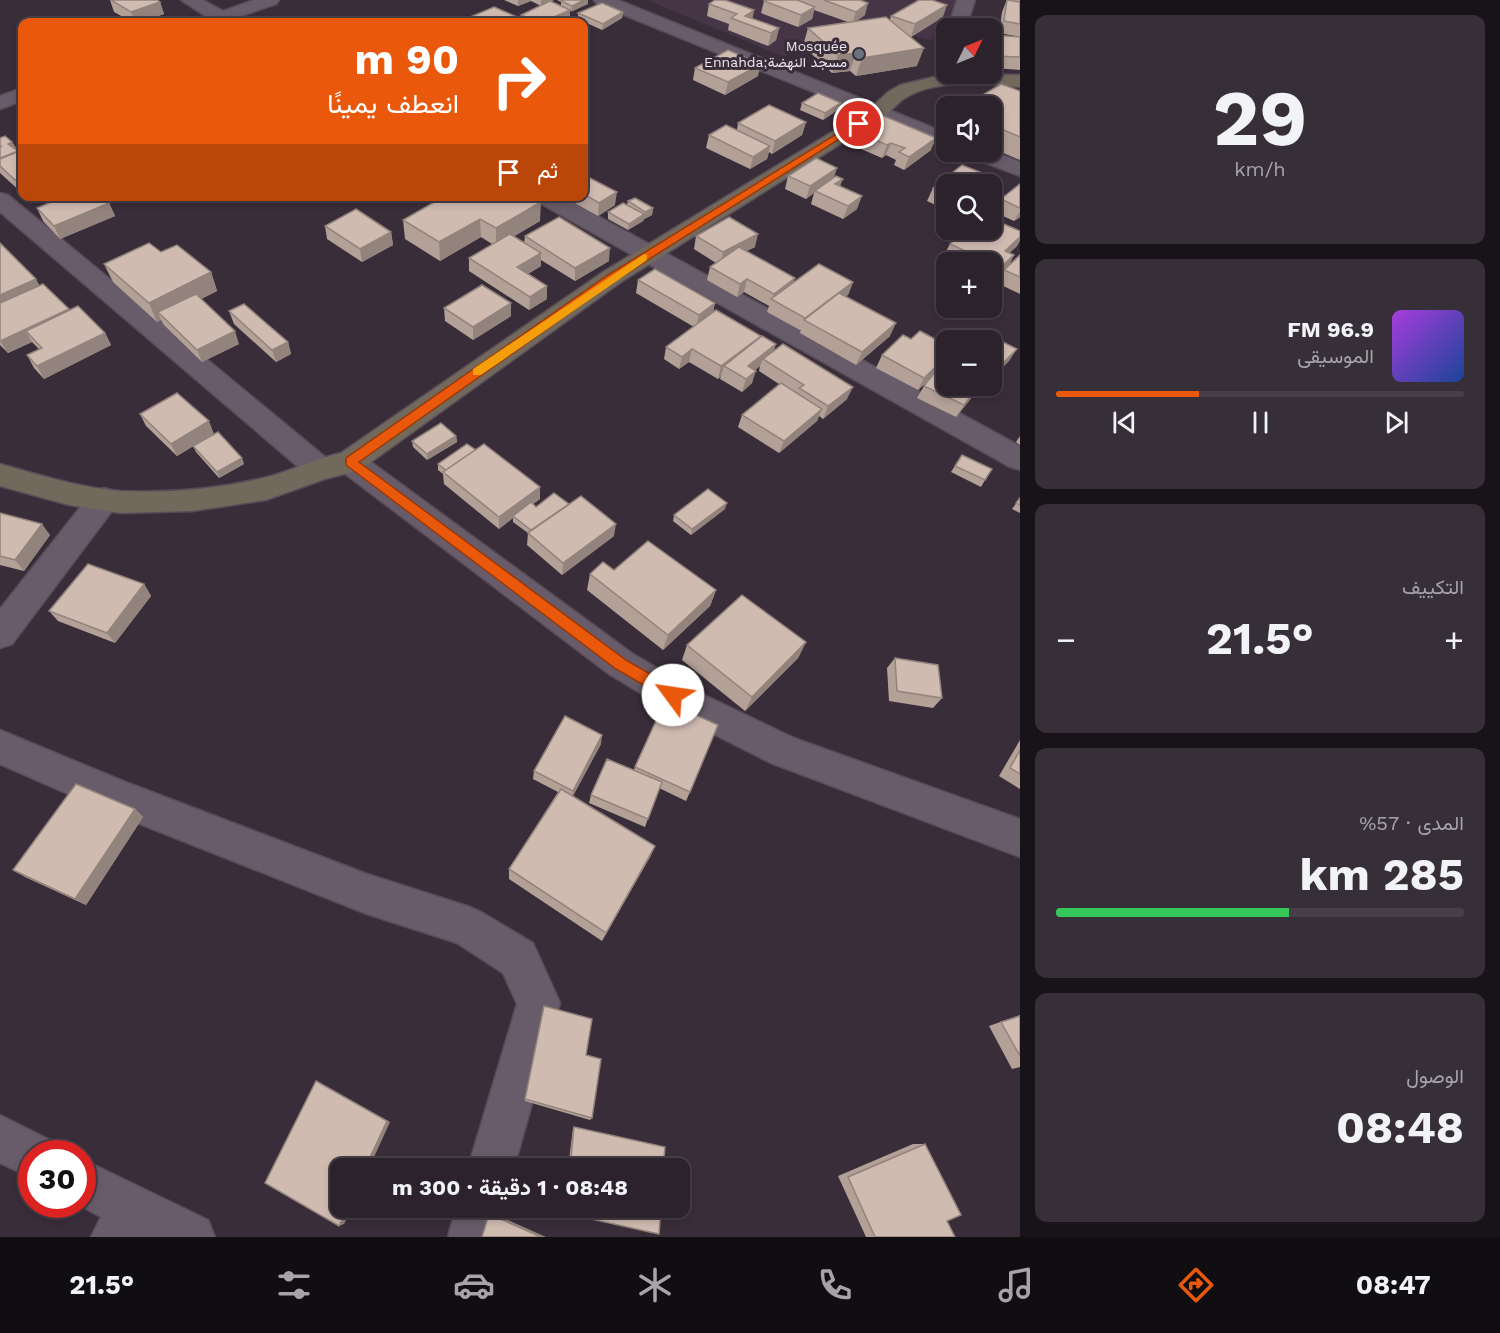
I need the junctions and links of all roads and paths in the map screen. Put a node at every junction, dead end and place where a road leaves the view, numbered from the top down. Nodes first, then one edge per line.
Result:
1 (190, 0) edge
2 (270, 0) edge
3 (603, 0) edge
4 (966, 0) edge
5 (216, 18) edge
6 (227, 18) edge
7 (960, 18) edge
8 (1002, 80) edge
9 (1020, 81) edge
10 (936, 82) edge
11 (18, 96) edge
12 (0, 103) edge
13 (878, 112) junction
14 (936, 136) edge
15 (1000, 162) edge
16 (1020, 170) edge
17 (0, 200) edge
18 (553, 201) edge
19 (649, 254) junction
20 (1020, 459) edge
21 (335, 465) junction
22 (0, 475) edge
23 (104, 499) junction
24 (0, 634) edge
25 (0, 747) edge
26 (1020, 838) edge
27 (0, 1138) edge
28 (18, 1148) edge
29 (494, 1158) edge
30 (96, 1195) edge
31 (477, 1218) edge
32 (128, 1225) edge
33 (190, 1237) edge
34 (472, 1237) edge

1 - 5 street
2 - 6 street
3 - 13 street
4 - 7 street
8 - 9 main road
10 - 13 main road
11 - 12 street
13 - 14 street
13 - 19 main road
15 - 16 street
17 - 21 street
18 - 19 street
19 - 20 street
19 - 21 main road
21 - 23 main road
21 - 26 street
22 - 23 main road
23 - 24 street
25 - 29 street
27 - 28 street
30 - 32 street
31 - 34 street
32 - 33 street

